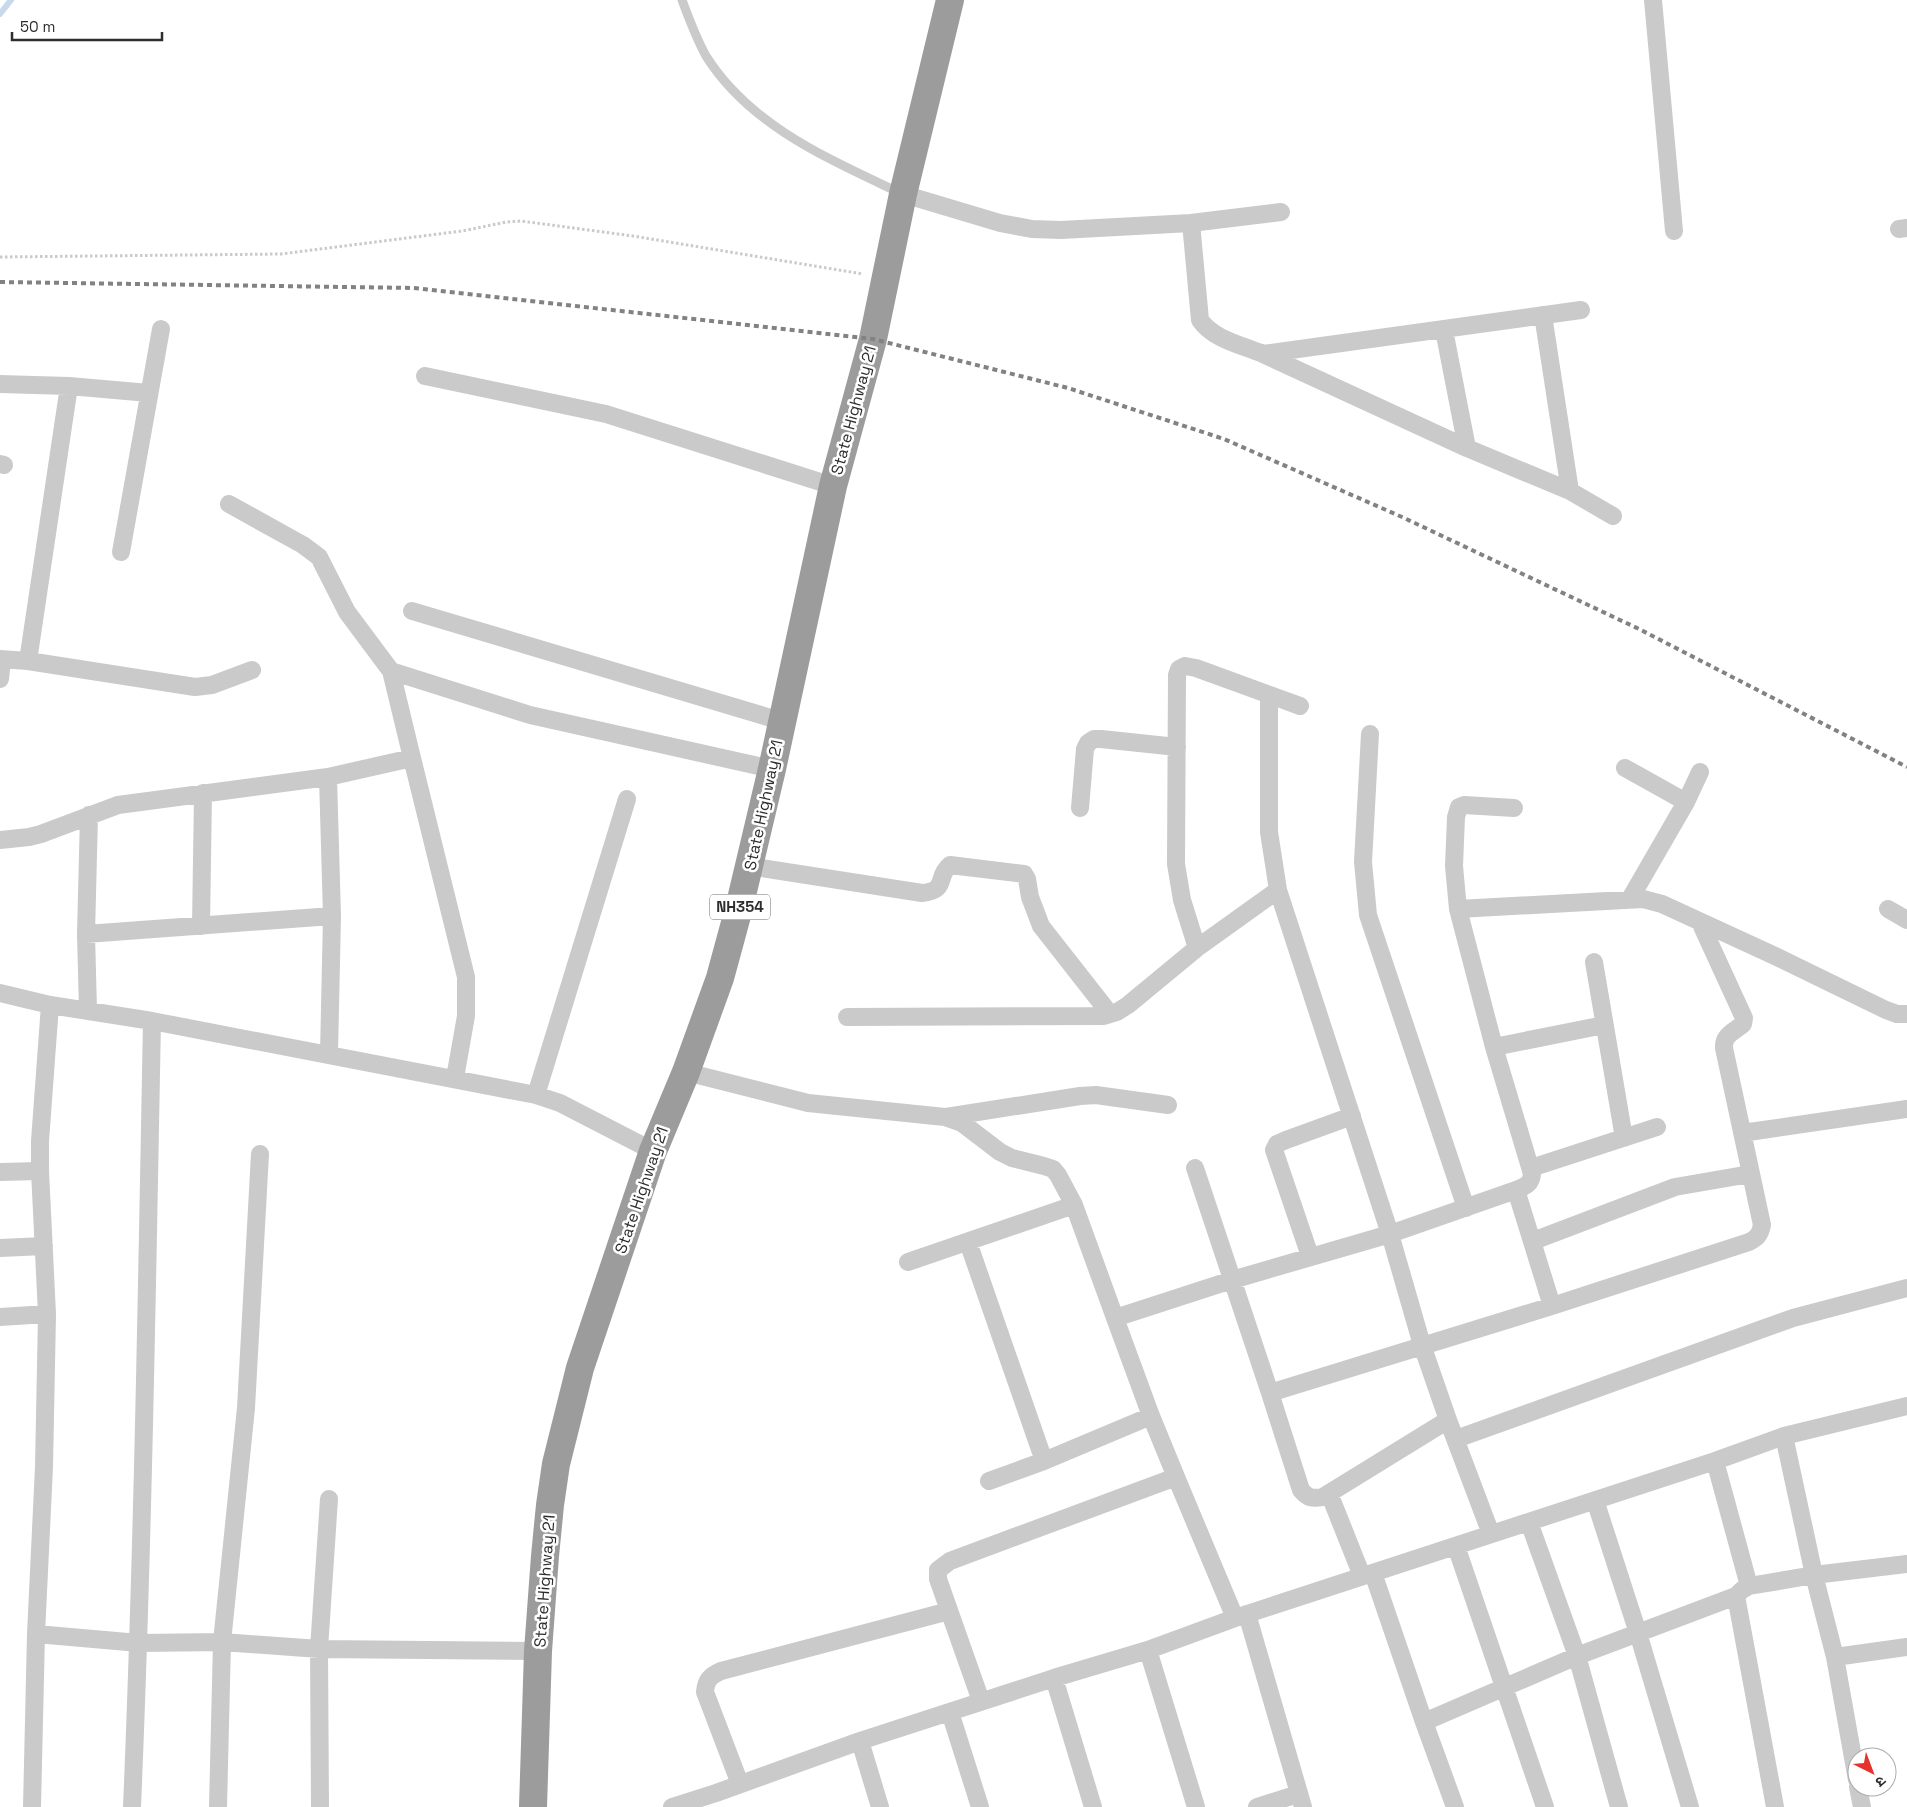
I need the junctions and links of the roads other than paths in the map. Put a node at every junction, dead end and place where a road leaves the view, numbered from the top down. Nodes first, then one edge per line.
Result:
1 (682, 0) edge
2 (950, 0) edge
3 (1653, 0) edge
4 (903, 194) junction
5 (1281, 212) dead end
6 (1191, 223) junction
7 (1674, 231) dead end
8 (1581, 310) dead end
9 (1543, 314) junction
10 (161, 330) dead end
11 (1444, 330) junction
12 (1263, 354) junction
13 (425, 376) dead end
14 (0, 384) edge
15 (69, 386) junction
16 (149, 393) junction
17 (1467, 448) junction
18 (833, 486) junction
19 (1570, 490) junction
20 (229, 504) dead end
21 (1613, 516) dead end
22 (121, 552) dead end
23 (412, 610) dead end
24 (1, 659) edge
25 (28, 661) junction
26 (252, 670) dead end
27 (391, 671) junction
28 (0, 679) edge
29 (1268, 694) junction
30 (1300, 706) dead end
31 (781, 720) junction
32 (1370, 734) dead end
33 (1177, 747) junction
34 (412, 758) junction
35 (1625, 768) dead end
36 (772, 769) junction
37 (1700, 772) dead end
38 (328, 776) junction
39 (203, 793) junction
40 (627, 799) dead end
41 (1686, 802) junction
42 (1080, 808) dead end
43 (1514, 808) dead end
44 (89, 815) junction
45 (0, 840) edge
46 (749, 866) junction
47 (1278, 890) junction
48 (1630, 899) junction
49 (1458, 909) junction
50 (1888, 909) dead end
51 (332, 916) junction
52 (1907, 920) edge
53 (1700, 922) junction
54 (201, 926) junction
55 (86, 934) junction
56 (1197, 948) junction
57 (1594, 962) dead end
58 (0, 993) edge
59 (50, 1004) junction
60 (88, 1010) junction
61 (1110, 1014) junction
62 (1907, 1014) edge
63 (847, 1017) dead end
64 (152, 1021) junction
65 (1604, 1025) junction
66 (1494, 1046) junction
67 (329, 1054) junction
68 (686, 1072) junction
69 (455, 1078) junction
70 (536, 1095) junction
71 (1168, 1105) dead end
72 (1907, 1109) edge
73 (1352, 1116) junction
74 (945, 1117) junction
75 (1657, 1127) dead end
76 (1742, 1133) junction
77 (1624, 1138) junction
78 (653, 1151) junction
79 (260, 1154) dead end
80 (1195, 1168) dead end
81 (1531, 1168) junction
82 (40, 1171) junction
83 (0, 1172) edge
84 (1750, 1174) junction
85 (1516, 1190) junction
86 (1074, 1205) junction
87 (1466, 1208) junction
88 (1390, 1234) junction
89 (1533, 1241) junction
90 (968, 1242) junction
91 (44, 1246) junction
92 (0, 1248) edge
93 (1310, 1256) junction
94 (908, 1262) dead end
95 (1232, 1280) junction
96 (1907, 1288) edge
97 (1552, 1306) junction
98 (47, 1314) junction
99 (0, 1317) edge
100 (1115, 1318) junction
101 (1422, 1345) junction
102 (1270, 1394) junction
103 (1907, 1406) edge
104 (1151, 1416) junction
105 (1448, 1420) junction
106 (1784, 1436) junction
107 (1456, 1439) junction
108 (1715, 1460) junction
109 (1044, 1461) junction
110 (1176, 1477) junction
111 (989, 1481) dead end
112 (1329, 1493) junction
113 (329, 1499) dead end
114 (1595, 1500) junction
115 (1529, 1522) junction
116 (1491, 1534) junction
117 (1456, 1546) junction
118 (1907, 1564) edge
119 (1367, 1575) junction
120 (1814, 1575) junction
121 (1743, 1591) junction
122 (949, 1611) junction
123 (1241, 1616) junction
124 (1638, 1633) junction
125 (36, 1634) junction
126 (222, 1642) junction
127 (139, 1643) junction
128 (1907, 1647) edge
129 (319, 1649) junction
130 (1148, 1650) junction
131 (538, 1651) junction
132 (1577, 1656) junction
133 (1835, 1657) junction
134 (1054, 1678) junction
135 (1505, 1688) junction
136 (981, 1701) junction
137 (950, 1712) junction
138 (1424, 1722) junction
139 (860, 1741) junction
140 (1851, 1747) edge
141 (740, 1784) junction
142 (719, 1800) edge
143 (1301, 1800) edge
144 (32, 1807) edge
145 (132, 1807) edge
146 (218, 1807) edge
147 (320, 1807) edge
148 (533, 1807) edge
149 (672, 1807) edge
150 (880, 1807) edge
151 (980, 1807) edge
152 (1093, 1807) edge
153 (1196, 1807) edge
154 (1257, 1807) edge
155 (1455, 1807) edge
156 (1545, 1807) edge
157 (1619, 1807) edge
158 (1690, 1807) edge
159 (1775, 1807) edge

1 - 4 lane
2 - 4 highway, State Highway 21 / NH354
3 - 7 street
4 - 6 street
4 - 18 highway, State Highway 21 / NH354
5 - 6 street
6 - 12 street
8 - 9 street
9 - 11 street
9 - 19 street
10 - 16 street
11 - 12 street
11 - 17 street
12 - 17 street
13 - 18 street
14 - 15 street
15 - 16 street
15 - 25 street
16 - 22 street
17 - 19 street
18 - 31 highway, State Highway 21 / NH354
19 - 21 street
20 - 27 street
23 - 31 street
24 - 25 street
24 - 28 street
25 - 26 street
27 - 34 street
27 - 36 street
29 - 30 street
29 - 33 street
29 - 47 street
31 - 36 highway, State Highway 21 / NH354
32 - 87 street
33 - 42 street
33 - 56 street
34 - 38 street
34 - 69 street
35 - 41 street
36 - 46 highway, State Highway 21 / NH354
37 - 41 street
38 - 39 street
38 - 51 street
39 - 44 street
39 - 54 street
40 - 70 street
41 - 48 street
43 - 49 street
44 - 45 street
44 - 55 street
46 - 61 street
46 - 68 highway, State Highway 21 / NH354
47 - 56 street
47 - 73 street
48 - 49 street
48 - 53 street
49 - 66 street
50 - 52 street
51 - 54 street
51 - 67 street
53 - 62 street
53 - 76 street
54 - 55 street
55 - 60 street
56 - 61 street
57 - 65 street
58 - 59 street
59 - 60 street
59 - 82 street
60 - 64 street
61 - 63 street
64 - 67 street
64 - 127 street
65 - 66 street
65 - 77 street
66 - 81 street
67 - 69 street
68 - 74 street
68 - 78 highway, State Highway 21 / NH354
69 - 70 street
70 - 78 street
71 - 74 street
72 - 76 street
73 - 88 street
73 - 93 street
74 - 86 street
75 - 77 street
76 - 84 street
77 - 81 street
78 - 131 highway, State Highway 21 / NH354
79 - 126 street
80 - 95 street
81 - 85 street
82 - 83 street
82 - 91 street
84 - 89 street
84 - 97 street
85 - 87 street
85 - 89 street
86 - 90 street
86 - 100 street
87 - 88 street
88 - 93 street
88 - 101 street
89 - 97 street
90 - 94 street
90 - 109 street
91 - 92 street
91 - 98 street
93 - 95 street
95 - 100 street
95 - 102 street
96 - 107 street
97 - 101 street
98 - 99 street
98 - 125 street
100 - 104 street
101 - 102 street
101 - 105 street
102 - 112 street
103 - 106 street
104 - 109 street
104 - 110 street
105 - 107 street
105 - 112 street
106 - 108 street
106 - 120 street
107 - 116 street
108 - 114 street
108 - 121 street
109 - 111 street
110 - 122 street
110 - 123 street
112 - 119 street
113 - 129 street
114 - 115 street
114 - 124 street
115 - 116 street
115 - 132 street
116 - 117 street
117 - 119 street
117 - 135 street
118 - 120 street
119 - 123 street
119 - 138 street
120 - 121 street
120 - 133 street
121 - 124 street
121 - 159 street
122 - 136 street
122 - 141 street
123 - 130 street
123 - 143 street
124 - 132 street
124 - 158 street
125 - 127 street
125 - 144 street
126 - 127 street
126 - 129 street
126 - 146 street
127 - 145 street
128 - 133 street
129 - 131 street
129 - 147 street
130 - 134 street
130 - 153 street
131 - 148 highway, State Highway 21 / NH354
132 - 135 street
132 - 157 street
133 - 140 street
134 - 136 street
134 - 152 street
135 - 138 street
135 - 156 street
136 - 137 street
137 - 139 street
137 - 151 street
138 - 155 street
139 - 141 street
139 - 150 street
141 - 142 street
142 - 149 street
143 - 154 street

